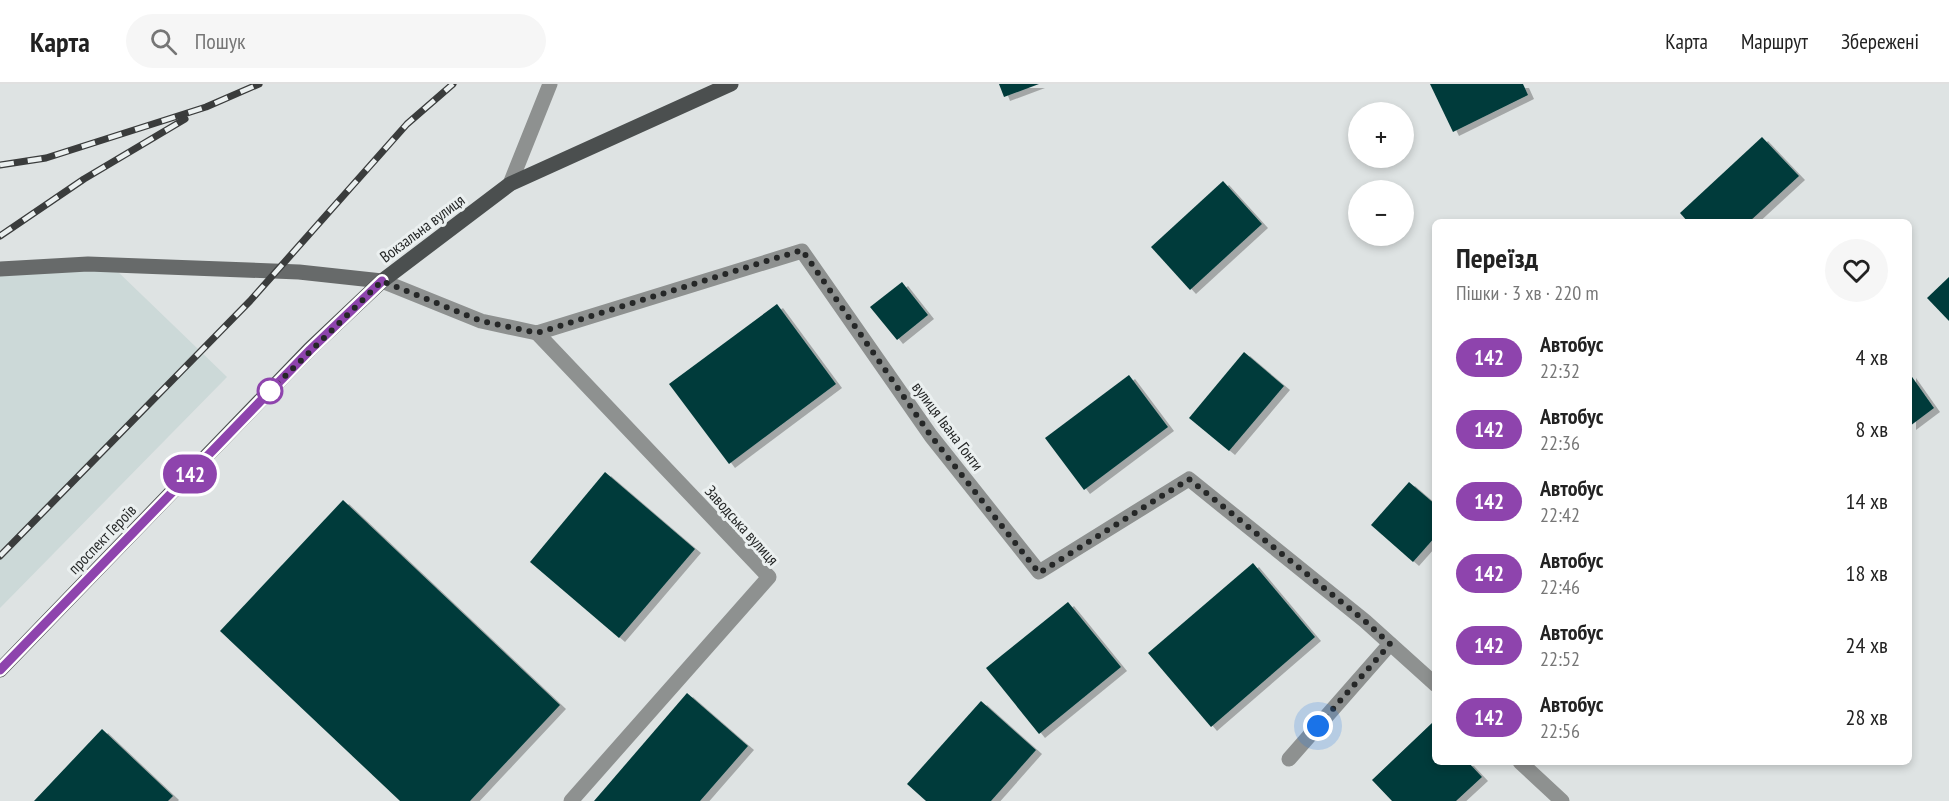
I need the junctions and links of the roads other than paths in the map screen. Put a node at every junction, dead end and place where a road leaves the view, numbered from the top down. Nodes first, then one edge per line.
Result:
1 (550, 84) edge
2 (731, 84) edge
3 (510, 184) junction
4 (0, 269) edge
5 (382, 281) junction
6 (537, 333) junction
7 (1390, 644) junction
8 (0, 670) edge
9 (1432, 681) edge
10 (1289, 759) dead end
11 (1523, 765) edge
12 (571, 801) edge
13 (1562, 801) edge

1 - 3 street
2 - 3 main road, Вокзальна вулиця
3 - 5 main road, Вокзальна вулиця
4 - 5 main road, Вокзальна вулиця
5 - 6 street, вулиця Івана Гонти
5 - 8 main road, проспект Героїв
6 - 7 street, вулиця Івана Гонти
6 - 12 street, Заводська вулиця
7 - 9 street, вулиця Івана Гонти
7 - 10 street
11 - 13 street

